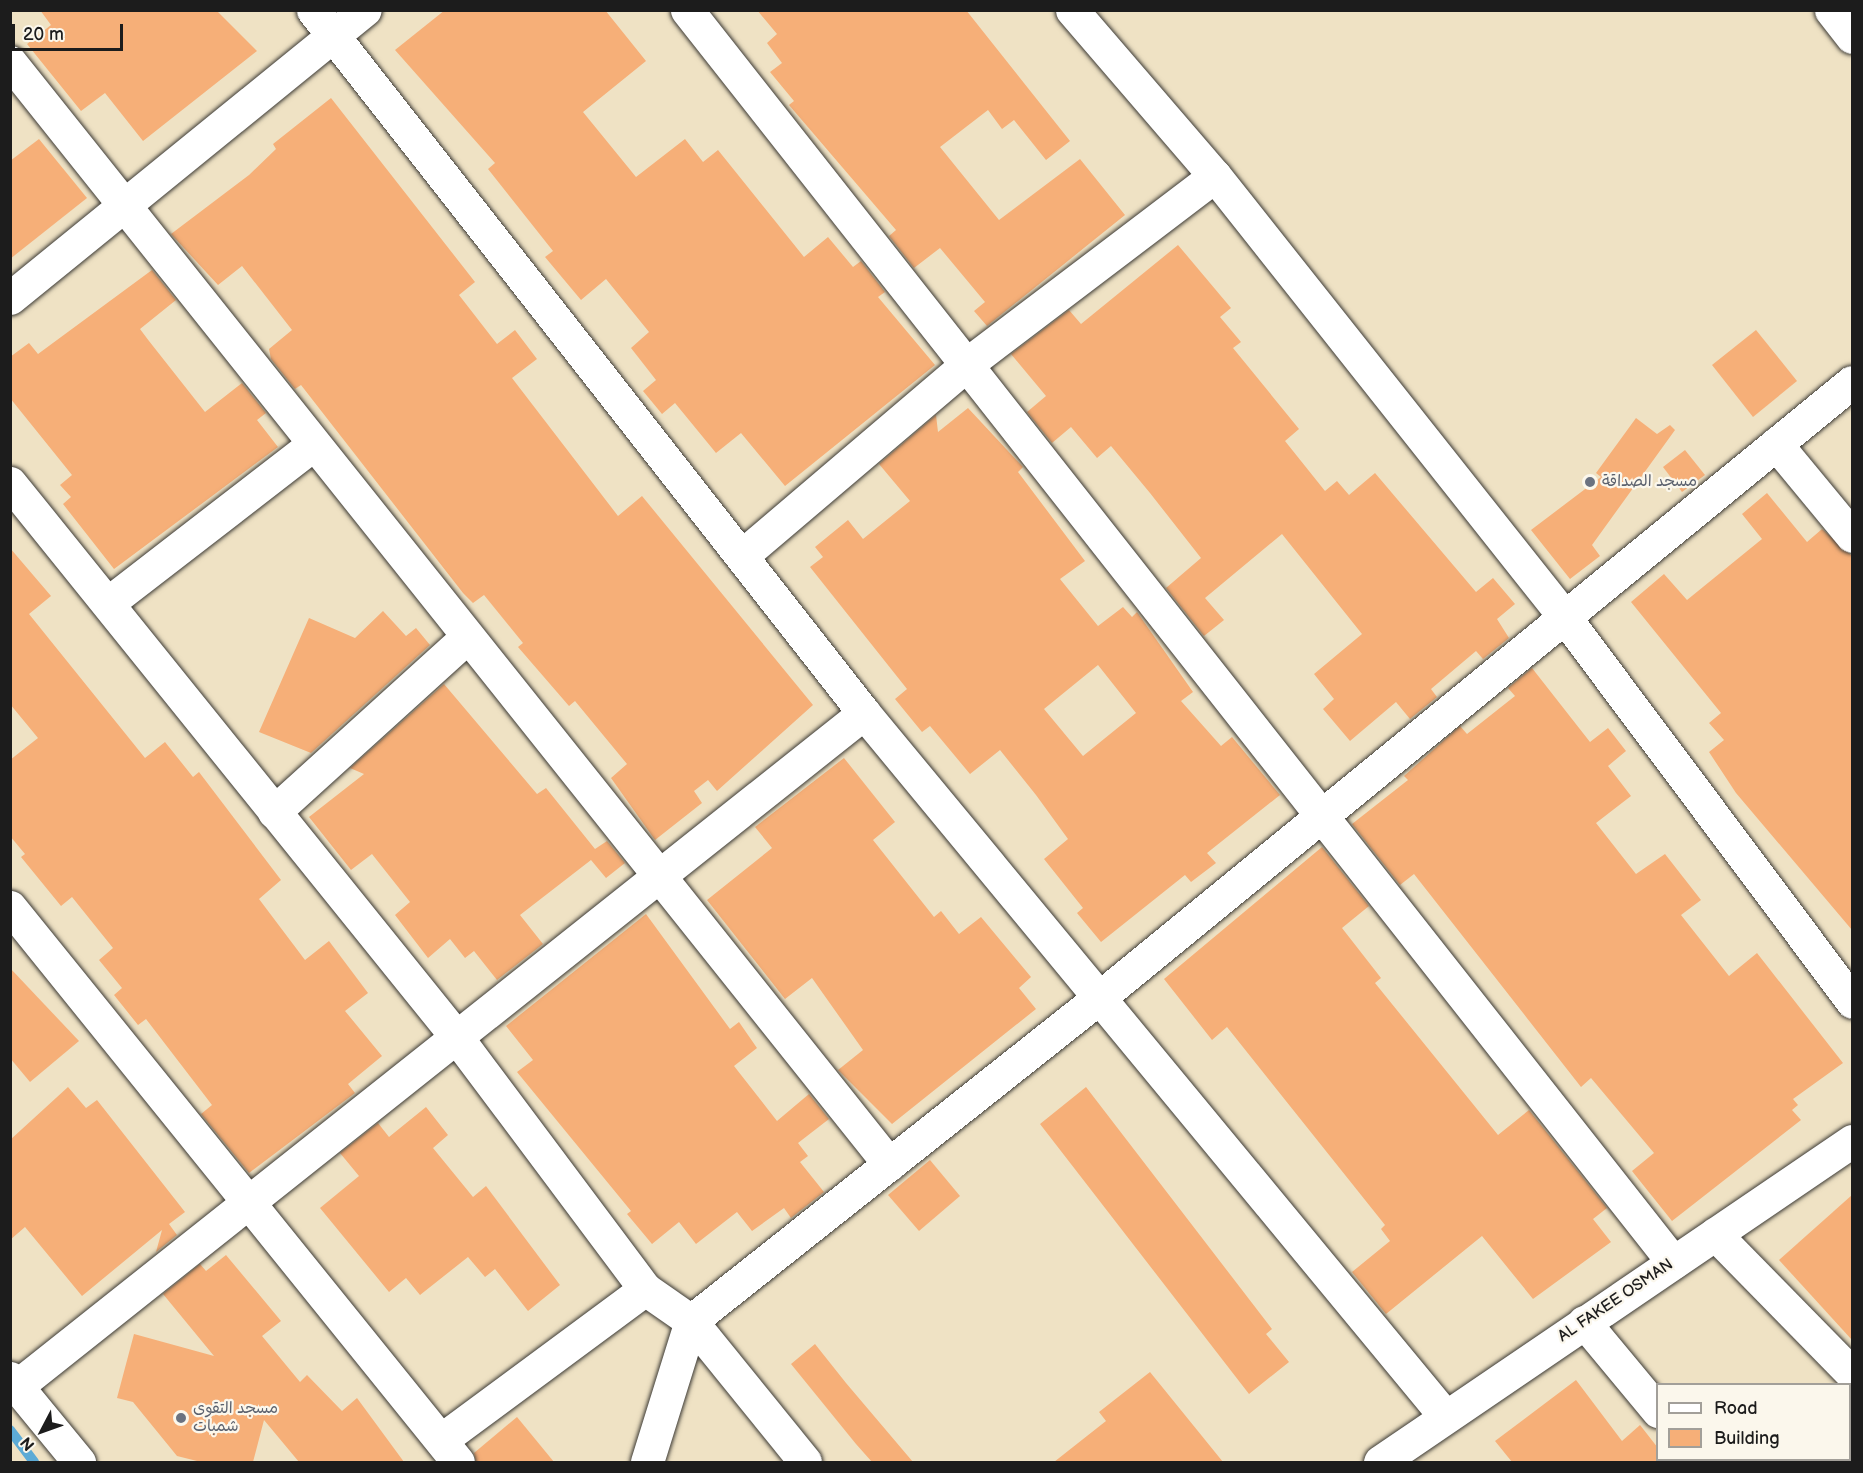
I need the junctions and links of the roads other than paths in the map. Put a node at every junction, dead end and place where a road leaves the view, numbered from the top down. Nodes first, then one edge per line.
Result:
1 (364, 10) edge
2 (687, 10) edge
3 (1072, 10) edge
4 (1831, 10) edge
5 (322, 24) edge
6 (1852, 37) edge
7 (10, 63) edge
8 (1215, 177) junction
9 (126, 208) junction
10 (10, 298) edge
11 (967, 364) junction
12 (1852, 382) edge
13 (314, 444) junction
14 (1776, 444) junction
15 (10, 483) edge
16 (1852, 536) edge
17 (744, 554) junction
18 (108, 603) junction
19 (1563, 615) junction
20 (466, 638) junction
21 (864, 713) junction
22 (274, 812) junction
23 (1323, 815) junction
24 (657, 877) junction
25 (10, 907) edge
26 (1100, 997) junction
27 (1852, 1002) edge
28 (455, 1035) junction
29 (1852, 1141) edge
30 (889, 1164) junction
31 (252, 1201) junction
32 (1715, 1234) junction
33 (1673, 1262) junction
34 (645, 1289) junction
35 (691, 1322) junction
36 (1584, 1322) junction
37 (1852, 1374) edge
38 (14, 1382) edge
39 (1656, 1409) edge
40 (1445, 1416) junction
41 (449, 1451) edge
42 (79, 1462) edge
43 (647, 1462) edge
44 (805, 1462) edge
45 (1380, 1462) edge

1 - 5 street
2 - 11 street
3 - 8 street
4 - 6 street
5 - 9 street
5 - 17 street
7 - 9 street
8 - 11 street
8 - 19 street
9 - 10 street
9 - 13 street
11 - 17 street
11 - 23 street
12 - 14 street
13 - 18 street
13 - 20 street
14 - 16 street
14 - 19 street
15 - 18 street
17 - 21 street
18 - 22 street
19 - 23 street
19 - 27 street
20 - 22 street
20 - 24 street
21 - 24 street
21 - 26 street
22 - 28 street
23 - 26 street
23 - 33 street
24 - 28 street
24 - 30 street
25 - 31 street
26 - 30 street
26 - 40 street
28 - 31 street
28 - 34 street
29 - 32 street, AL FAKEE OSMAN
30 - 35 street
31 - 38 street
31 - 41 street
32 - 33 street, AL FAKEE OSMAN
32 - 37 street
33 - 36 street, AL FAKEE OSMAN
34 - 35 street
34 - 41 street
35 - 43 street
35 - 44 street
36 - 39 street
36 - 40 street, AL FAKEE OSMAN
38 - 42 street
40 - 45 street, AL FAKEE OSMAN

